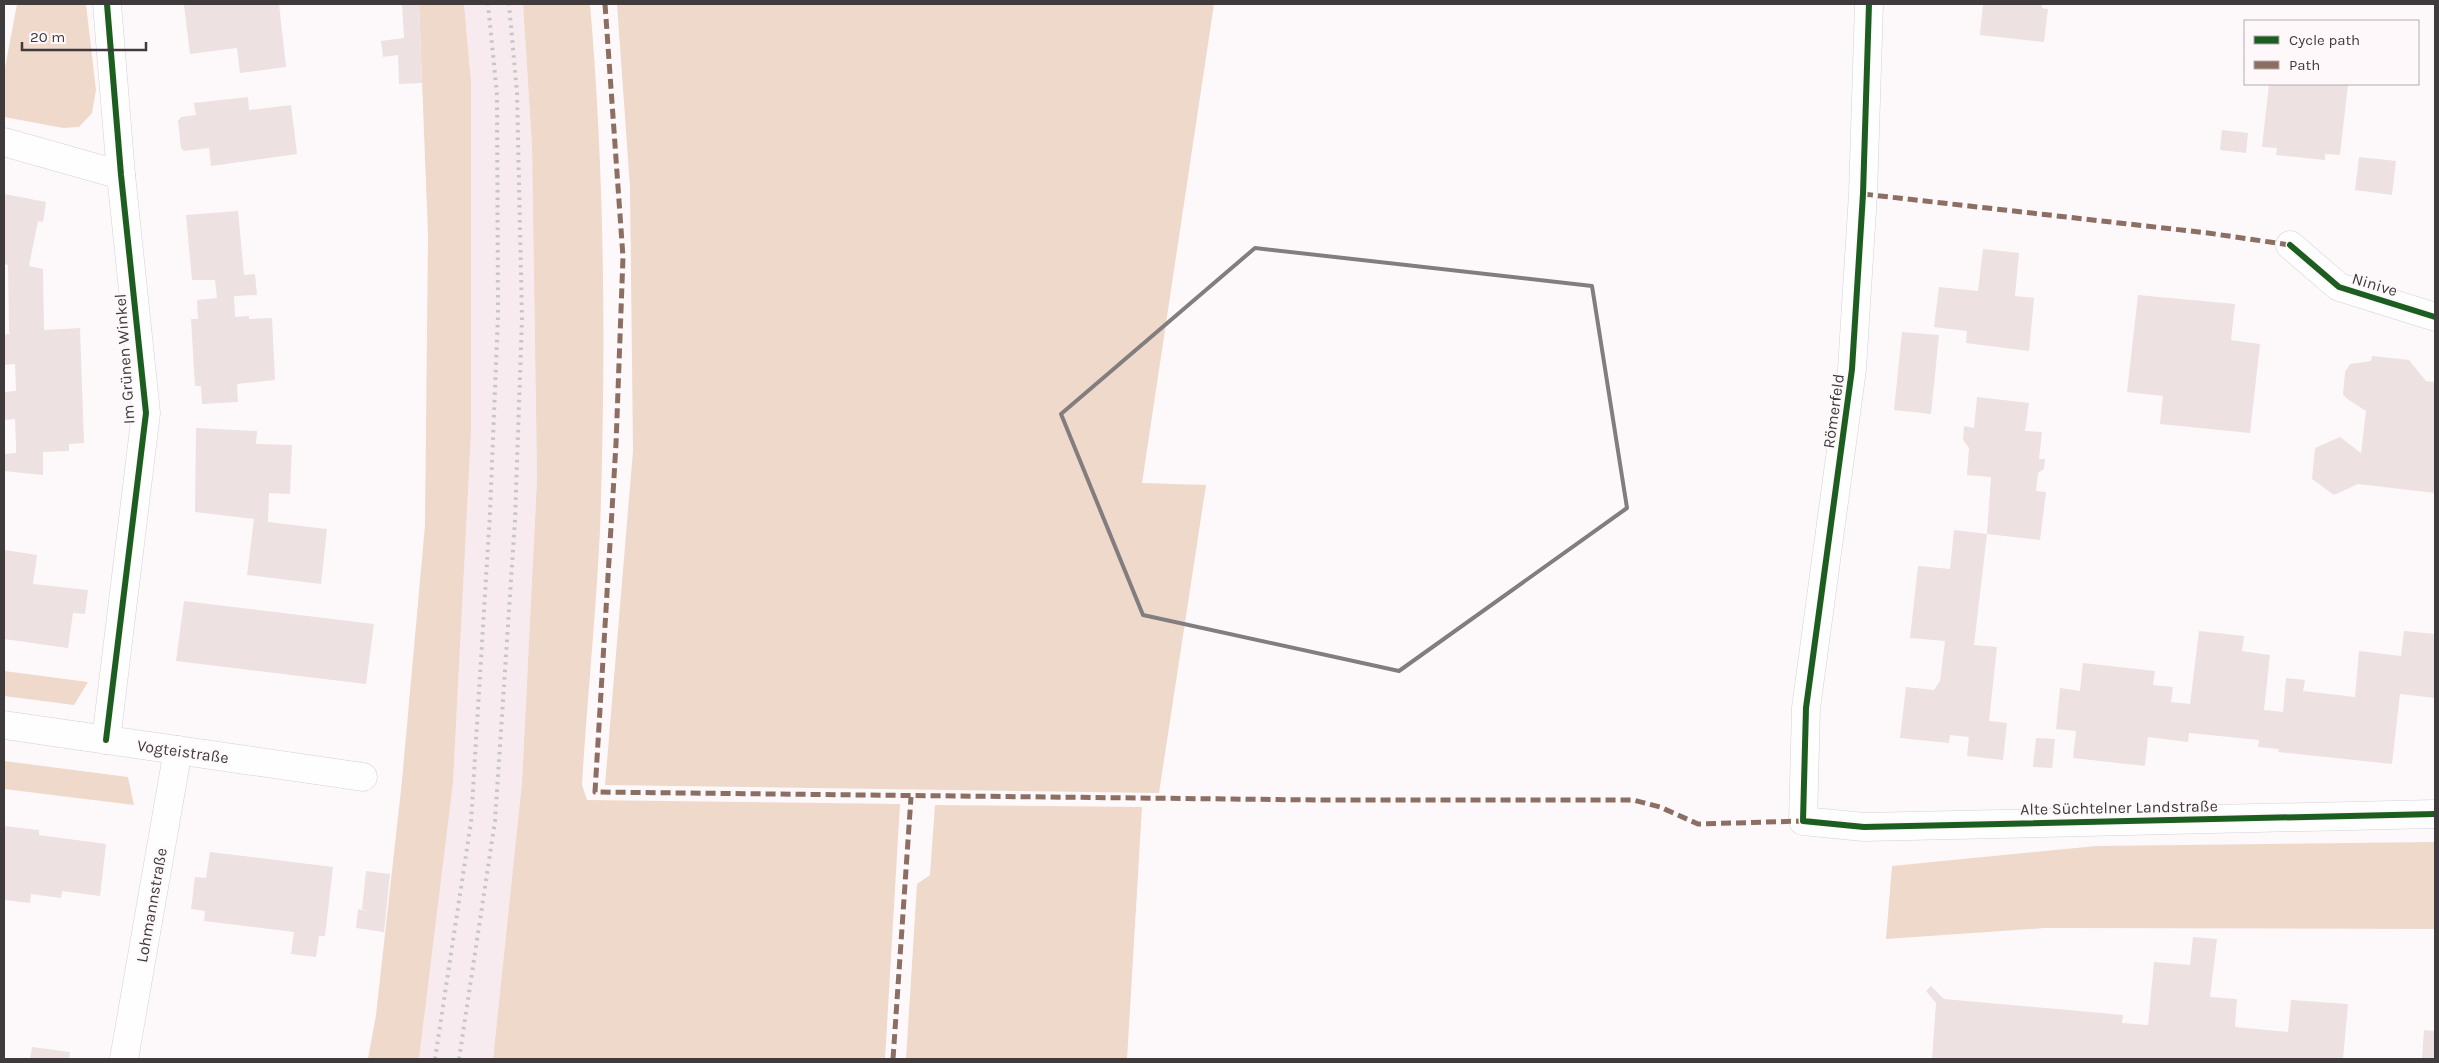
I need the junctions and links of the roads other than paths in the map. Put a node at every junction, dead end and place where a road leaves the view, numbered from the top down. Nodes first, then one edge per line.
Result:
1 (107, 4) edge
2 (1869, 4) edge
3 (4, 142) edge
4 (121, 175) junction
5 (2290, 246) dead end
6 (2435, 317) edge
7 (4, 726) edge
8 (106, 740) junction
9 (178, 750) junction
10 (363, 777) dead end
11 (2435, 814) edge
12 (1803, 821) joint
13 (124, 1059) edge

1 - 4 street, Im Grünen Winkel
2 - 12 street, Römerfeld
3 - 4 street
4 - 8 street, Im Grünen Winkel
5 - 6 street, Ninive
7 - 8 street, Vogteistraße
8 - 9 street, Vogteistraße
9 - 10 street, Vogteistraße
9 - 13 street, Lohmannstraße
11 - 12 street, Alte Süchtelner Landstraße

